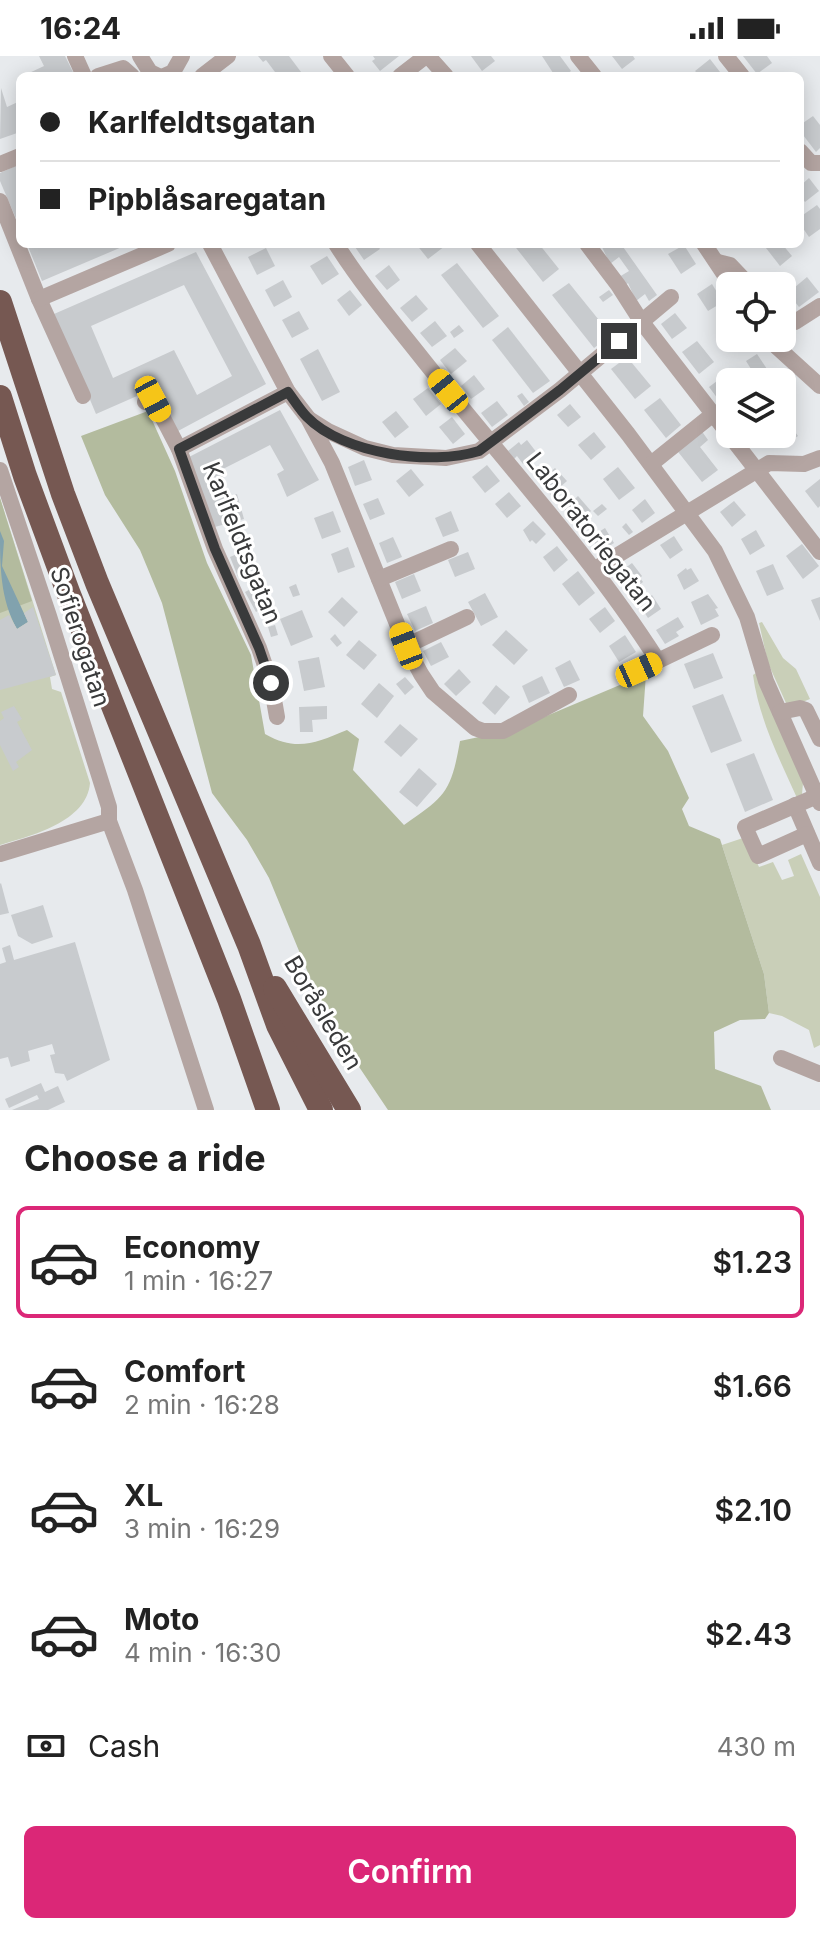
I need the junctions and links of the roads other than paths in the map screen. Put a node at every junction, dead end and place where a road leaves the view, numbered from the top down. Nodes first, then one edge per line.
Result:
1 (228, 56) edge
2 (331, 56) edge
3 (427, 56) edge
4 (578, 56) edge
5 (726, 56) edge
6 (207, 72) edge
7 (344, 72) edge
8 (405, 72) edge
9 (442, 72) edge
10 (591, 72) edge
11 (739, 72) edge
12 (0, 201) edge
13 (16, 241) edge
14 (19, 248) edge
15 (159, 248) edge
16 (212, 248) edge
17 (339, 248) edge
18 (481, 248) edge
19 (590, 248) edge
20 (707, 248) edge
21 (716, 262) junction
22 (723, 272) edge
23 (737, 272) edge
24 (671, 297) dead end
25 (39, 299) junction
26 (0, 302) edge
27 (820, 306) edge
28 (796, 317) edge
29 (641, 321) junction
30 (782, 352) edge
31 (580, 374) junction
32 (820, 386) edge
33 (288, 392) junction
34 (83, 396) dead end
35 (0, 397) edge
36 (145, 402) dead end
37 (712, 415) junction
38 (308, 418) junction
39 (488, 443) junction
40 (179, 449) junction
41 (820, 458) edge
42 (651, 464) junction
43 (757, 469) junction
44 (0, 470) edge
45 (687, 512) junction
46 (451, 549) dead end
47 (820, 552) edge
48 (595, 569) junction
49 (379, 579) junction
50 (467, 617) dead end
51 (712, 635) dead end
52 (406, 646) junction
53 (658, 661) junction
54 (639, 670) dead end
55 (569, 695) dead end
56 (780, 712) junction
57 (277, 717) dead end
58 (820, 739) edge
59 (818, 799) edge
60 (795, 805) junction
61 (109, 821) junction
62 (807, 834) junction
63 (0, 854) edge
64 (820, 863) edge
65 (249, 945) junction
66 (229, 999) junction
67 (781, 1058) dead end
68 (820, 1074) edge
69 (206, 1110) edge
70 (268, 1110) edge
71 (287, 1110) edge
72 (321, 1110) edge
73 (349, 1110) edge

1 - 6 street
2 - 7 street
3 - 8 street
3 - 9 street
4 - 10 street
5 - 11 street
12 - 13 street
14 - 25 street
15 - 25 street
16 - 33 street
17 - 39 street, Laboratoriegatan
18 - 31 street
19 - 29 street
20 - 21 street
21 - 22 street
21 - 23 street
24 - 29 street
25 - 34 street
26 - 65 highway
27 - 28 street
29 - 31 street
29 - 37 street
30 - 32 street
31 - 39 street
31 - 42 street
33 - 38 street
33 - 40 street
35 - 66 highway
36 - 40 street, Karlfeldtsgatan
37 - 42 street
37 - 43 street
38 - 39 street
38 - 49 street
39 - 48 street, Laboratoriegatan
40 - 57 street, Karlfeldtsgatan
41 - 43 street
42 - 45 street
43 - 45 street
43 - 47 street
44 - 61 street, Sofierogatan
45 - 48 street
45 - 56 street
46 - 49 street
48 - 53 street, Laboratoriegatan
49 - 52 street
50 - 52 street
51 - 53 street
52 - 55 street
53 - 54 street
56 - 58 street
56 - 59 street
59 - 60 street
60 - 62 street
60 - 62 street
61 - 63 street
61 - 69 street, Sofierogatan
62 - 64 street
65 - 72 highway
65 - 73 highway, Boråsleden
66 - 70 highway
66 - 71 highway
67 - 68 street

